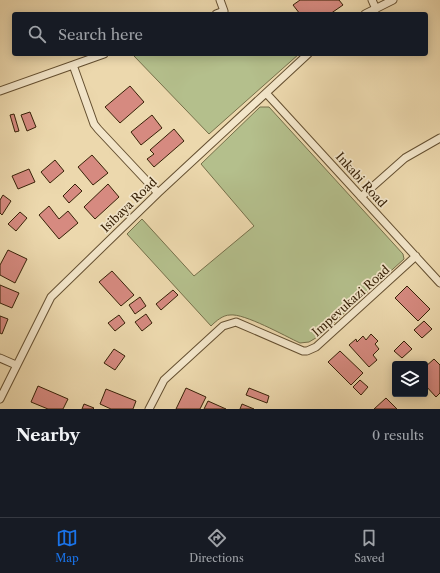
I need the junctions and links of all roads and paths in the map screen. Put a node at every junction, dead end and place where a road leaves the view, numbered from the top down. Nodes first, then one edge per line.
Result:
1 (220, 0) edge
2 (372, 0) edge
3 (393, 0) edge
4 (376, 9) junction
5 (221, 12) edge
6 (369, 12) edge
7 (98, 56) edge
8 (306, 56) edge
9 (72, 65) junction
10 (0, 91) edge
11 (266, 93) junction
12 (440, 138) edge
13 (158, 193) junction
14 (361, 197) junction
15 (416, 256) junction
16 (440, 283) edge
17 (0, 358) edge
18 (16, 365) junction
19 (0, 399) edge
20 (150, 409) edge

1 - 5 street
2 - 4 street
3 - 4 street
4 - 6 street
7 - 9 street
8 - 11 street, Isibaya Road
9 - 10 street
9 - 13 street
11 - 13 street, Isibaya Road
11 - 14 street, Inkabi Road
12 - 14 street
13 - 18 street, Isibaya Road
14 - 15 street, Inkabi Road
15 - 16 street, Inkabi Road
15 - 20 street, Impevukazi Road
17 - 18 street
18 - 19 street, Isibaya Road

